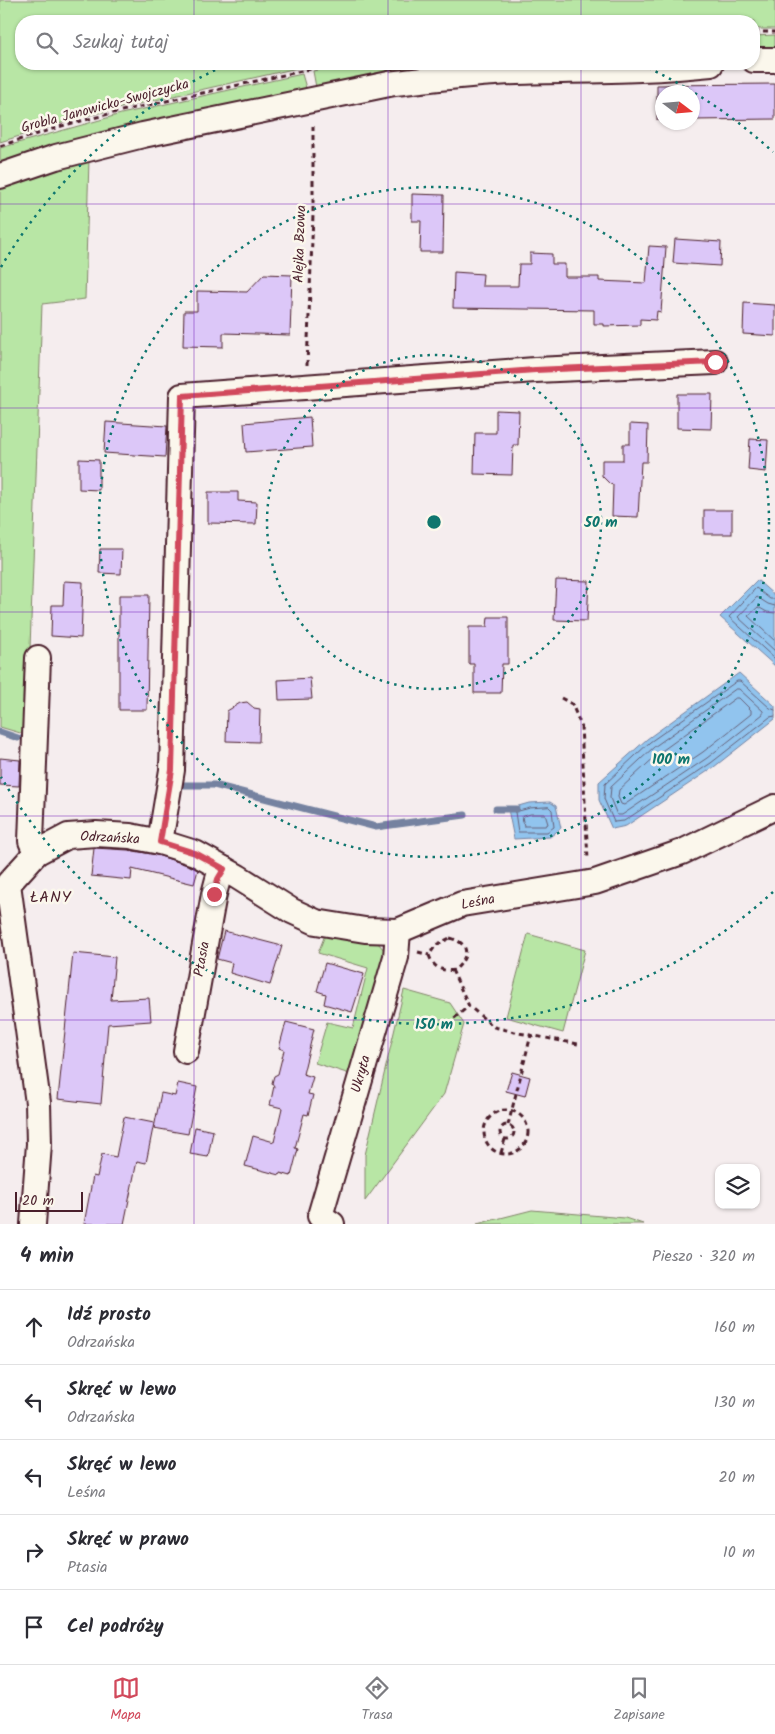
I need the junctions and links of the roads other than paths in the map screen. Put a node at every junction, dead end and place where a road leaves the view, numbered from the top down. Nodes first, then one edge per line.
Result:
1 (760, 60) edge
2 (775, 60) edge
3 (595, 70) edge
4 (0, 176) edge
5 (715, 362) dead end
6 (38, 658) dead end
7 (775, 808) edge
8 (160, 842) junction
9 (36, 853) junction
10 (224, 869) junction
11 (4, 883) edge
12 (398, 931) junction
13 (186, 1051) dead end
14 (326, 1220) edge
15 (33, 1224) edge

1 - 2 street
3 - 4 street
5 - 8 street, Odrzańska
6 - 9 street
7 - 12 street, Leśna
8 - 9 street, Odrzańska
8 - 10 street, Leśna
9 - 11 street, Odrzańska
10 - 12 street, Leśna
10 - 13 street, Ptasia
11 - 15 street, Odrzańska
12 - 14 street, Ukryta

